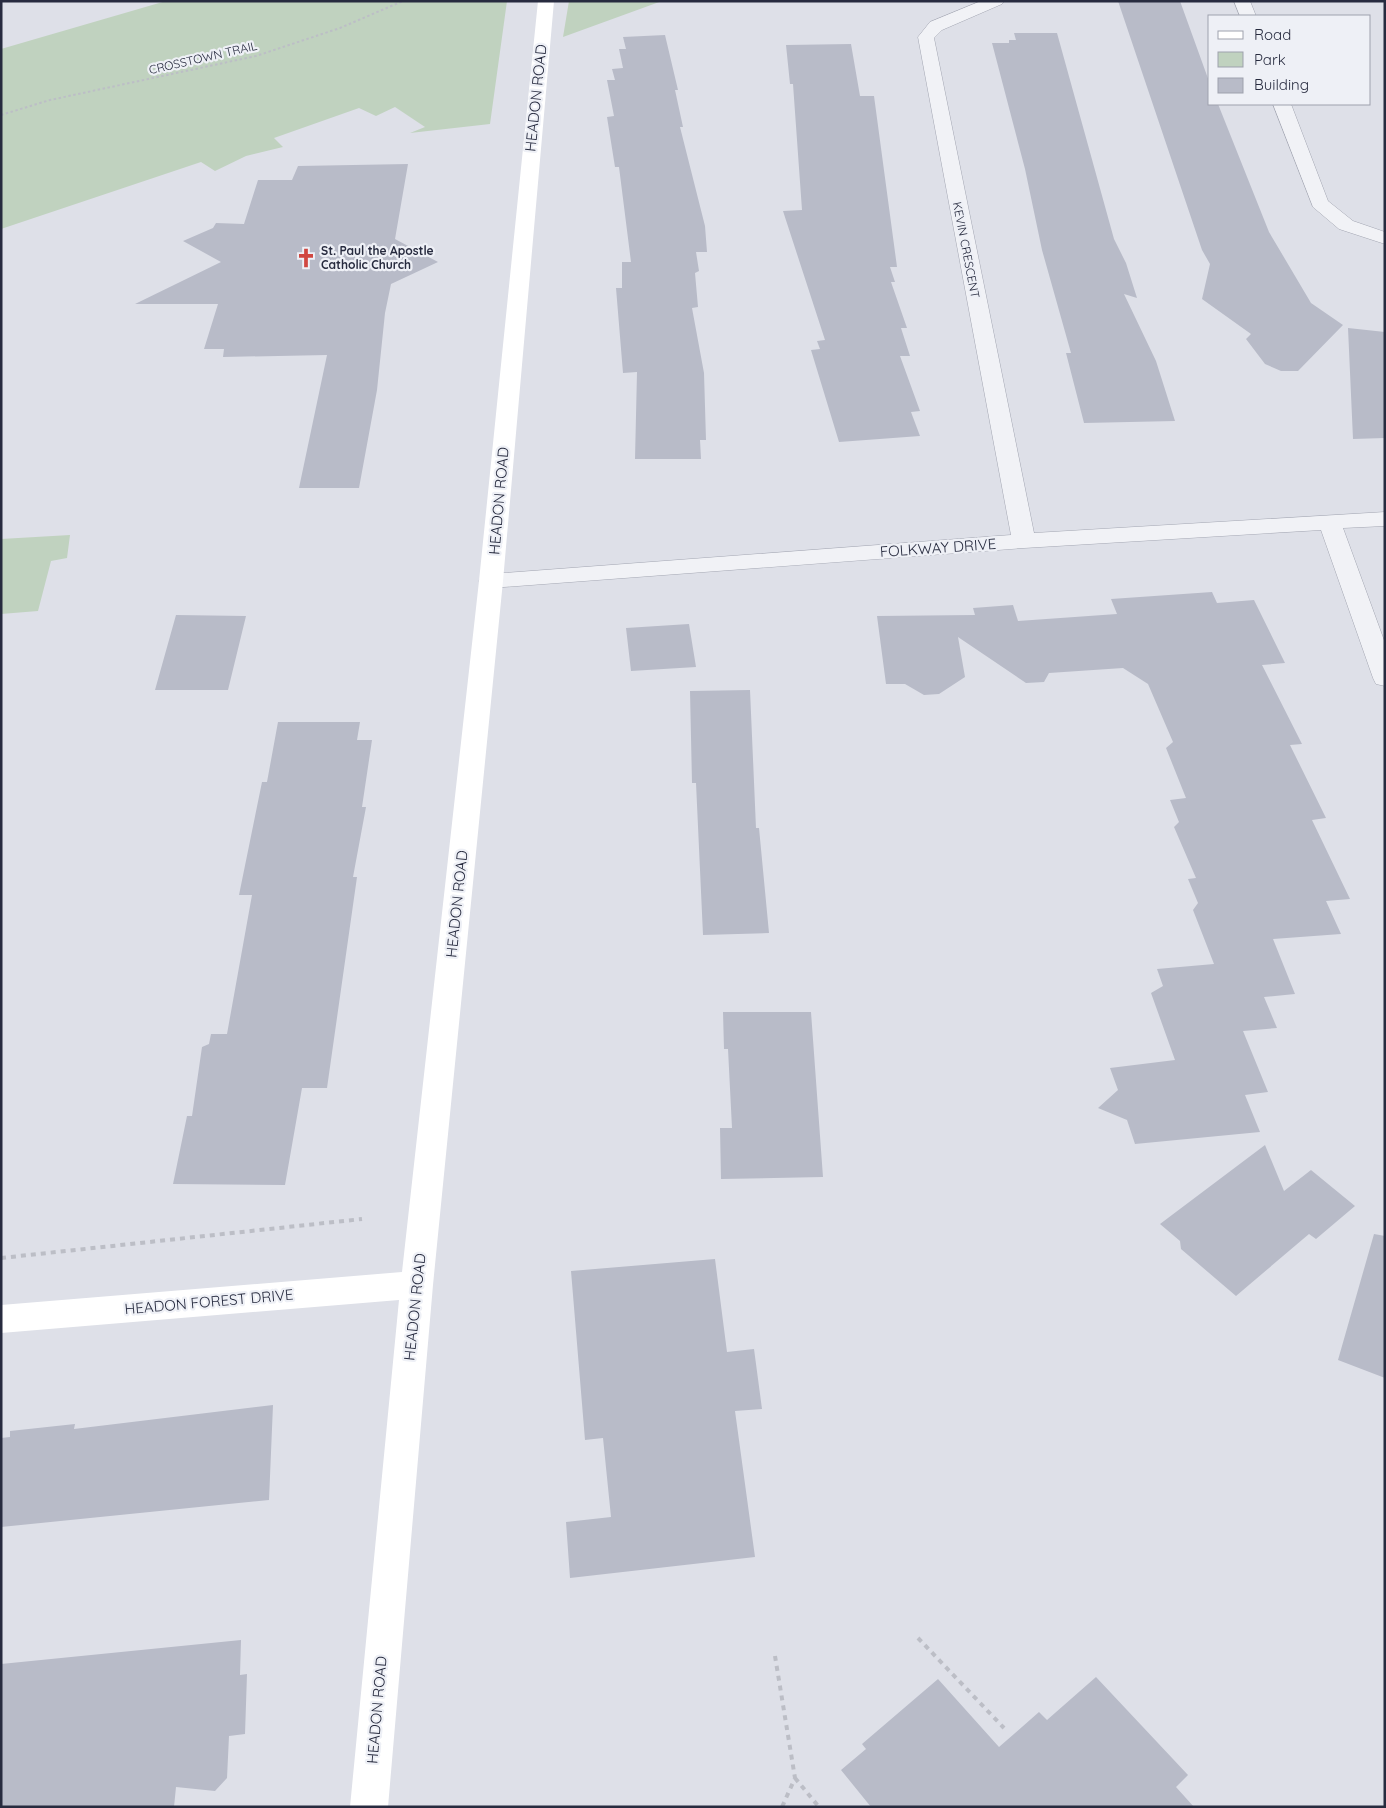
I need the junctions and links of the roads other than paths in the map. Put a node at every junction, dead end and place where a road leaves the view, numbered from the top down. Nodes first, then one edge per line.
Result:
1 (546, 1) edge
2 (996, 1) edge
3 (1242, 1) edge
4 (1248, 15) edge
5 (1282, 105) edge
6 (1385, 238) edge
7 (1385, 519) edge
8 (1330, 524) junction
9 (1024, 541) junction
10 (492, 581) junction
11 (1385, 678) edge
12 (417, 1285) junction
13 (1, 1319) edge
14 (369, 1807) edge

1 - 10 street, HEADON ROAD
2 - 9 street, KEVIN CRESCENT
3 - 4 street
5 - 6 street
7 - 8 street, FOLKWAY DRIVE
8 - 9 street, FOLKWAY DRIVE
8 - 11 street
9 - 10 street, FOLKWAY DRIVE
10 - 12 street, HEADON ROAD
12 - 13 street, HEADON FOREST DRIVE
12 - 14 street, HEADON ROAD

